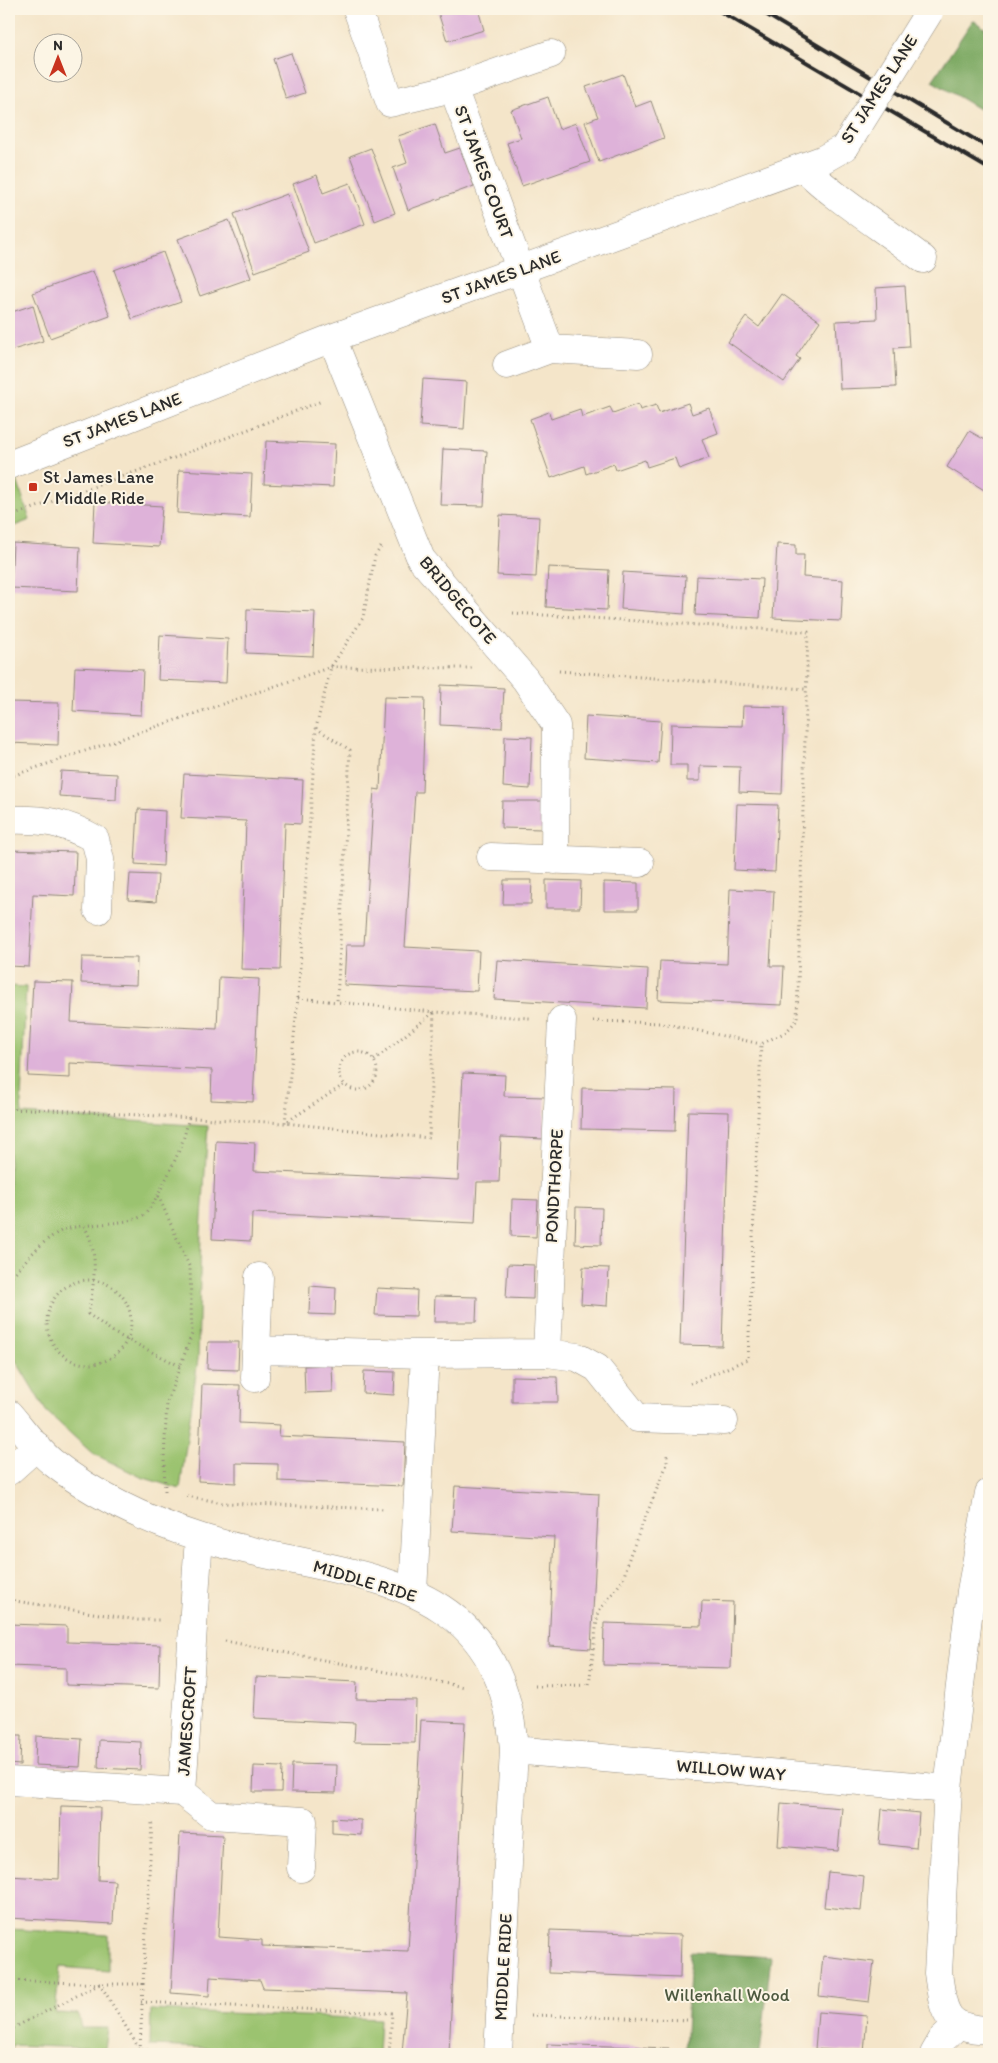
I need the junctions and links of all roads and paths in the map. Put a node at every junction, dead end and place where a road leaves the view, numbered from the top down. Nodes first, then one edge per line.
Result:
1 (357, 9) edge
2 (930, 11) edge
3 (551, 54) dead end
4 (453, 88) junction
5 (803, 167) junction
6 (923, 258) dead end
7 (520, 270) junction
8 (332, 338) junction
9 (550, 349) junction
10 (638, 354) dead end
11 (506, 365) dead end
12 (353, 390) junction
13 (9, 465) edge
14 (402, 511) junction
15 (9, 517) edge
16 (465, 610) junction
17 (331, 667) junction
18 (516, 668) junction
19 (805, 689) junction
20 (316, 728) junction
21 (9, 777) edge
22 (9, 820) edge
23 (492, 857) dead end
24 (555, 860) junction
25 (640, 863) dead end
26 (98, 910) dead end
27 (298, 998) junction
28 (337, 1002) junction
29 (434, 1012) junction
30 (562, 1020) junction
31 (761, 1044) junction
32 (374, 1060) junction
33 (344, 1084) junction
34 (9, 1110) edge
35 (189, 1116) junction
36 (284, 1123) junction
37 (158, 1195) junction
38 (84, 1226) junction
39 (260, 1277) dead end
40 (9, 1279) edge
41 (95, 1280) junction
42 (127, 1340) junction
43 (258, 1350) junction
44 (547, 1352) junction
45 (425, 1354) junction
46 (180, 1366) junction
47 (256, 1378) dead end
48 (9, 1414) edge
49 (669, 1419) junction
50 (724, 1421) dead end
51 (37, 1446) junction
52 (9, 1471) edge
53 (165, 1492) junction
54 (989, 1493) edge
55 (175, 1494) dead end
56 (184, 1495) dead end
57 (418, 1510) junction
58 (150, 1518) junction
59 (200, 1537) junction
60 (413, 1593) junction
61 (9, 1600) edge
62 (194, 1622) junction
63 (502, 1684) junction
64 (514, 1750) junction
65 (9, 1782) edge
66 (948, 1789) junction
67 (154, 1790) junction
68 (182, 1792) junction
69 (302, 1868) dead end
70 (9, 1980) edge
71 (100, 1984) junction
72 (143, 1984) junction
73 (141, 2002) junction
74 (501, 2014) junction
75 (688, 2020) dead end
76 (958, 2025) junction
77 (9, 2030) edge
78 (989, 2030) edge
79 (140, 2050) junction
80 (238, 2054) edge
81 (389, 2054) edge
82 (498, 2054) edge
83 (934, 2054) edge

1 - 4 street, ST JAMES COURT
2 - 5 street, ST JAMES LANE, bridge
3 - 4 street
4 - 7 street, ST JAMES COURT
5 - 6 street
5 - 7 street, ST JAMES LANE
7 - 8 street, ST JAMES LANE
7 - 9 street, ST JAMES COURT
8 - 12 street, BRIDGECOTE
8 - 13 street, ST JAMES LANE
9 - 10 street
9 - 11 street
12 - 14 street, BRIDGECOTE
12 - 15 path
14 - 16 street, BRIDGECOTE
14 - 17 path
16 - 18 street, BRIDGECOTE
16 - 19 path
17 - 18 path
17 - 20 path
17 - 21 path
18 - 19 path
18 - 24 street, BRIDGECOTE
19 - 31 path
20 - 27 path
20 - 28 path
22 - 26 street
23 - 24 street
24 - 25 street
27 - 28 path
27 - 36 path
28 - 29 path
29 - 30 path
29 - 32 path
29 - 36 path
30 - 31 path
30 - 44 street, PONDTHORPE
31 - 49 path
32 - 33 path
32 - 33 path
33 - 36 path
34 - 35 path
35 - 36 path
35 - 37 path
37 - 38 path
37 - 46 path
38 - 40 path
38 - 41 path
39 - 43 street
41 - 42 path
41 - 42 path
41 - 42 path
42 - 46 path
43 - 45 street
43 - 47 street
44 - 45 street
44 - 49 street
45 - 57 street
46 - 53 path
48 - 51 street, MIDDLE RIDE
49 - 50 street
49 - 63 path
51 - 52 street
51 - 58 street, MIDDLE RIDE
53 - 55 path
53 - 58 path
54 - 66 street
56 - 57 path
57 - 60 street
58 - 59 street, MIDDLE RIDE
59 - 60 street, MIDDLE RIDE
59 - 62 street, JAMESCROFT
60 - 63 street, MIDDLE RIDE
61 - 62 path
62 - 63 path
62 - 68 street, JAMESCROFT
63 - 64 street, MIDDLE RIDE
64 - 66 street, WILLOW WAY
64 - 74 street, MIDDLE RIDE
65 - 67 street, JAMESCROFT
66 - 76 street
67 - 68 street, JAMESCROFT
67 - 72 path
68 - 69 street
70 - 71 path
71 - 72 path
71 - 77 path
71 - 79 path
72 - 73 path
73 - 79 path
73 - 81 path
74 - 75 path
74 - 82 street, MIDDLE RIDE
76 - 78 street
76 - 83 street
79 - 80 path

